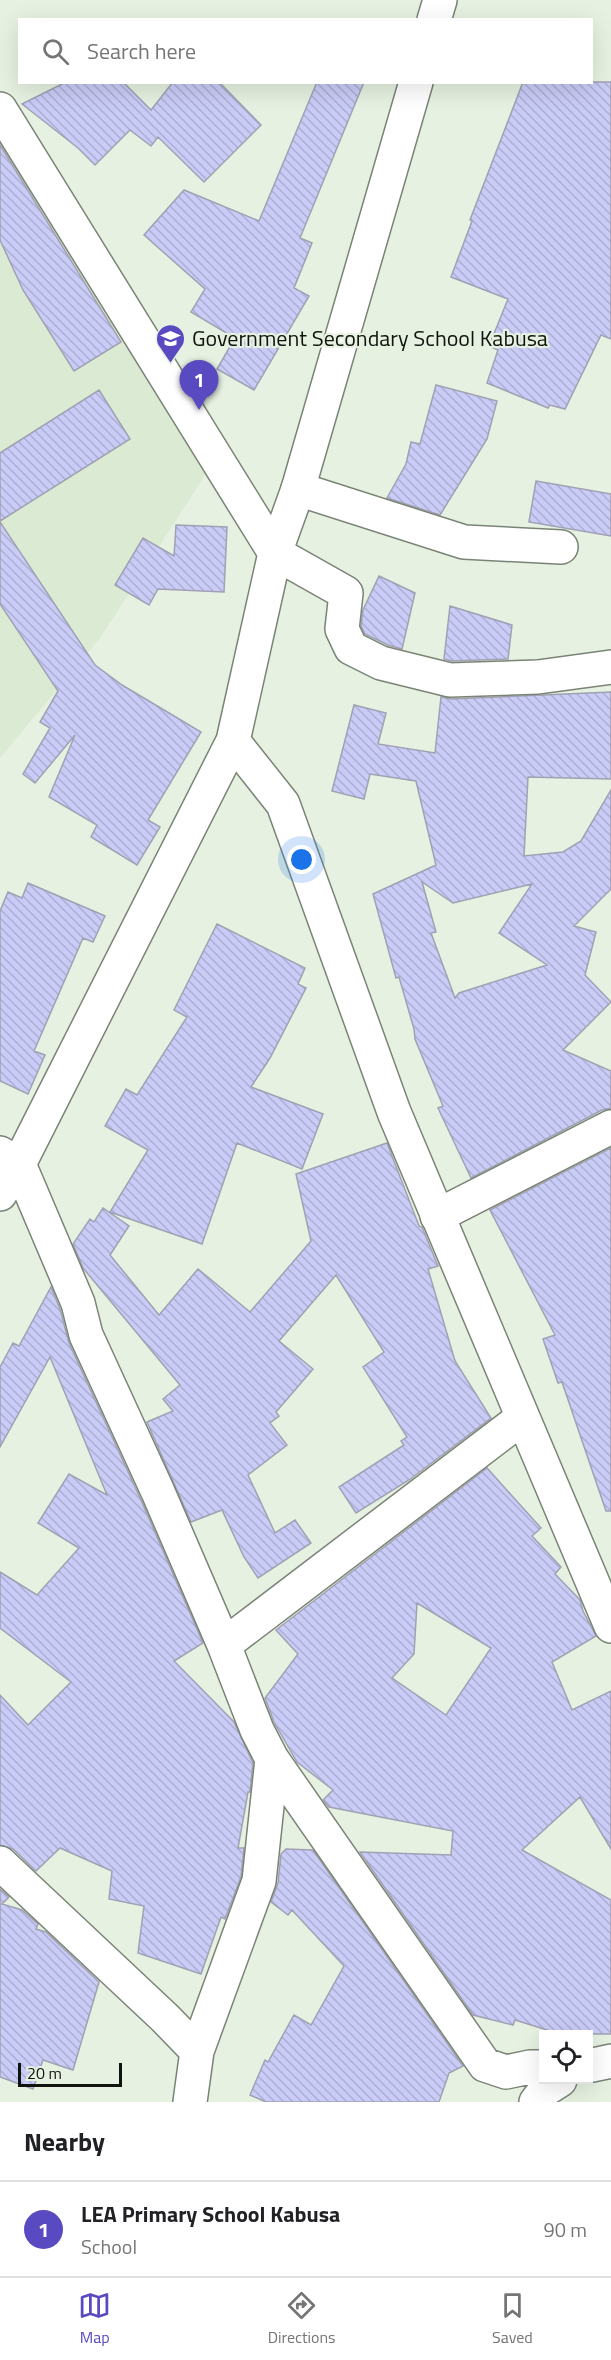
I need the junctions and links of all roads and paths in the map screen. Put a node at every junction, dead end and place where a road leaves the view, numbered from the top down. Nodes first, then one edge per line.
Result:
1 (440, 0) edge
2 (435, 18) edge
3 (415, 84) edge
4 (0, 109) edge
5 (298, 489) junction
6 (561, 547) dead end
7 (275, 553) junction
8 (611, 667) edge
9 (232, 741) junction
10 (611, 1127) edge
11 (10, 1158) edge
12 (0, 1194) edge
13 (437, 1216) junction
14 (522, 1418) junction
15 (611, 1626) edge
16 (224, 1645) junction
17 (272, 1759) junction
18 (0, 1863) edge
19 (197, 2050) junction
20 (611, 2061) edge
21 (593, 2065) edge
22 (539, 2067) edge
23 (553, 2084) edge
24 (190, 2102) edge
25 (536, 2102) edge

1 - 2 street
3 - 5 street
4 - 7 street
5 - 6 street
5 - 7 street
7 - 8 street
7 - 9 street
9 - 11 street
9 - 13 street
10 - 13 street
11 - 12 street
11 - 16 street
13 - 14 street
14 - 15 street
14 - 16 street
16 - 17 street
17 - 19 street
17 - 22 street
18 - 19 street
19 - 24 street
20 - 21 street
23 - 25 street

